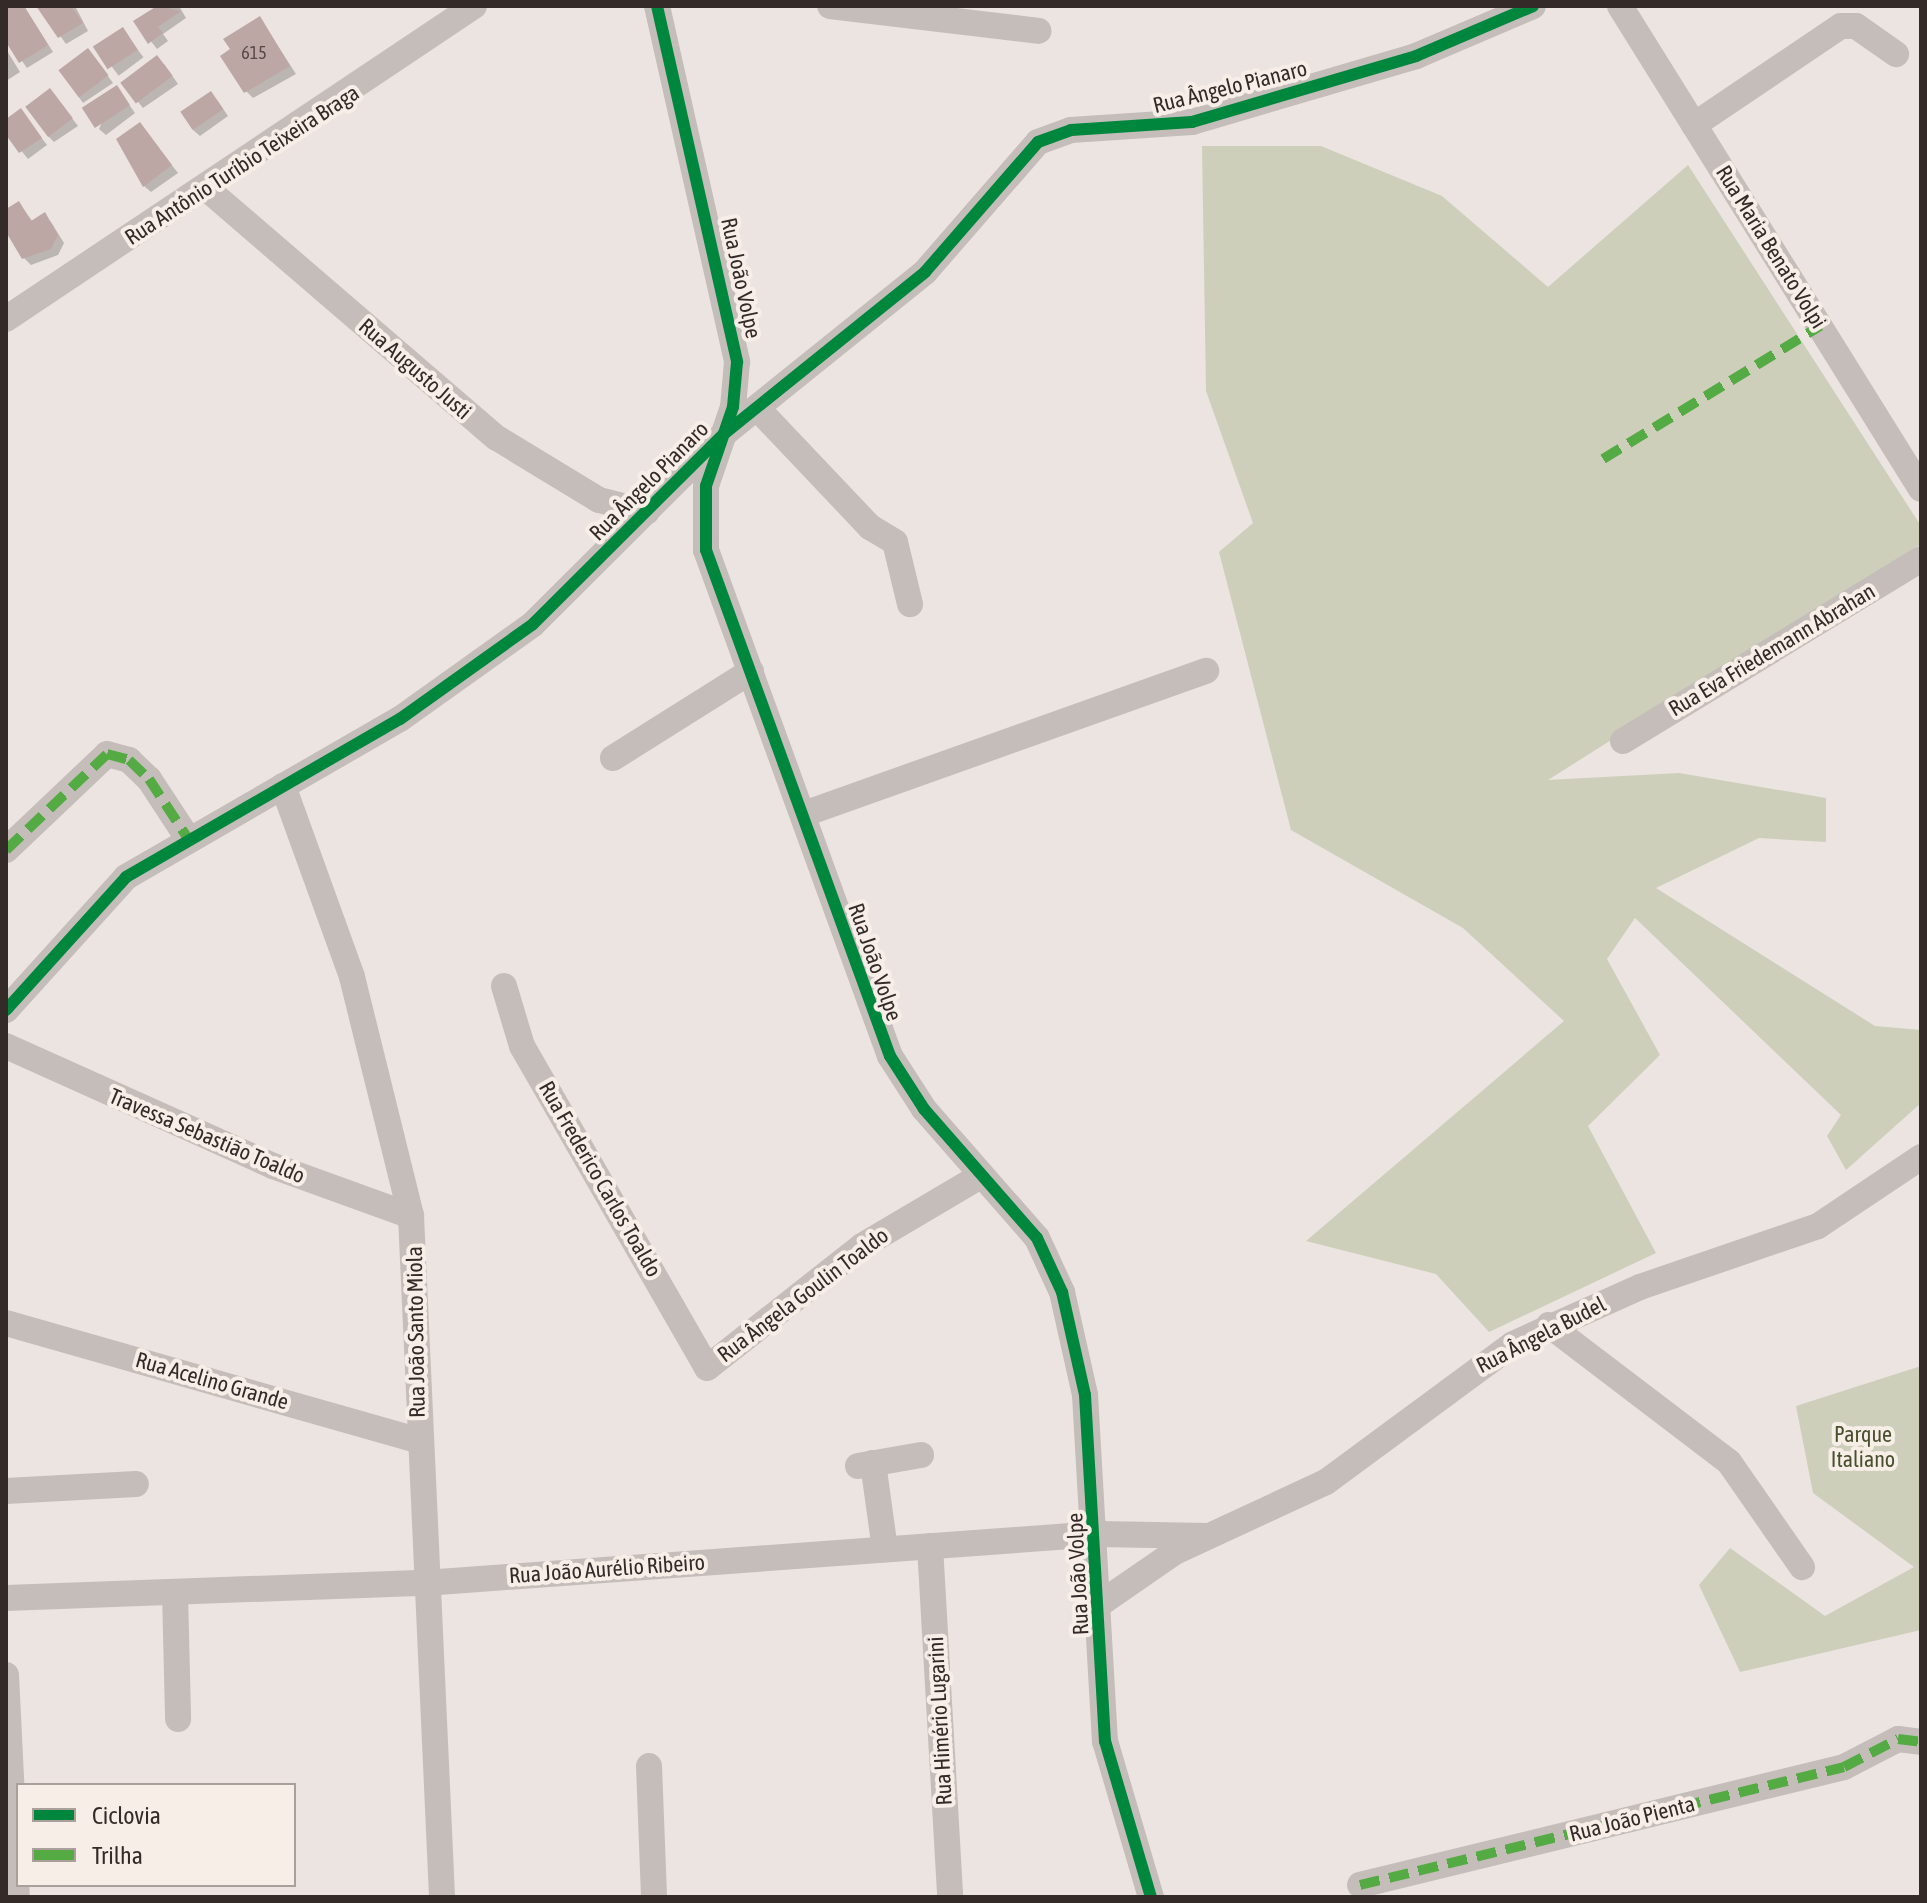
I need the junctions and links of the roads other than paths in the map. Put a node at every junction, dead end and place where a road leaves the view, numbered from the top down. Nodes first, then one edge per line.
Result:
1 (474, 6) edge
2 (657, 6) edge
3 (830, 6) edge
4 (1533, 6) edge
5 (1620, 6) edge
6 (1000, 16) edge
7 (1039, 31) dead end
8 (1896, 54) dead end
9 (1694, 125) junction
10 (207, 189) junction
11 (6, 319) edge
12 (758, 409) junction
13 (725, 433) junction
14 (1921, 489) edge
15 (647, 512) junction
16 (1921, 559) edge
17 (910, 604) dead end
18 (751, 671) junction
19 (1206, 671) dead end
20 (1623, 741) dead end
21 (613, 758) dead end
22 (283, 786) junction
23 (804, 814) junction
24 (187, 837) junction
25 (6, 850) edge
26 (504, 986) dead end
27 (6, 1010) edge
28 (6, 1046) edge
29 (1921, 1157) edge
30 (982, 1175) junction
31 (411, 1216) junction
32 (6, 1323) edge
33 (1549, 1325) junction
34 (707, 1368) joint
35 (418, 1440) junction
36 (921, 1455) dead end
37 (136, 1484) dead end
38 (6, 1491) edge
39 (1098, 1534) junction
40 (1208, 1536) junction
41 (930, 1546) junction
42 (885, 1549) junction
43 (1802, 1567) dead end
44 (425, 1583) junction
45 (175, 1592) junction
46 (6, 1598) edge
47 (1101, 1603) junction
48 (6, 1675) edge
49 (178, 1719) dead end
50 (1910, 1740) edge
51 (649, 1766) dead end
52 (16, 1877) edge
53 (1360, 1885) dead end
54 (442, 1897) edge
55 (654, 1897) edge
56 (950, 1897) edge
57 (1151, 1897) edge

1 - 10 street, Rua Antônio Turíbio Teixeira Braga
2 - 13 street, Rua João Volpe
3 - 6 street
4 - 12 street, Rua Ângelo Pianaro
5 - 9 street, Rua Maria Benato Volpi
6 - 7 street
8 - 9 street
9 - 14 street, Rua Maria Benato Volpi
10 - 11 street, Rua Antônio Turíbio Teixeira Braga
10 - 15 street, Rua Augusto Justi
12 - 13 street, Rua Ângelo Pianaro
12 - 17 street
13 - 15 street, Rua Ângelo Pianaro
13 - 18 street, Rua João Volpe
15 - 22 street, Rua Ângelo Pianaro
16 - 20 street, Rua Eva Friedemann Abrahan
18 - 21 street
18 - 23 street, Rua João Volpe
19 - 23 street
22 - 24 street, Rua Ângelo Pianaro
22 - 31 street, Rua João Santo Miola
23 - 30 street, Rua João Volpe
24 - 25 street
24 - 27 street, Rua Ângelo Pianaro
26 - 34 street, Rua Frederico Carlos Toaldo
28 - 31 street, Travessa Sebastião Toaldo
29 - 33 street, Rua Ângela Budel
30 - 34 street, Rua Ângela Goulin Toaldo
30 - 39 street, Rua João Volpe
31 - 35 street, Rua João Santo Miola
32 - 35 street, Rua Acelino Grande
33 - 40 street, Rua Ângela Budel
33 - 43 street
35 - 44 street, Rua João Santo Miola
36 - 42 street
37 - 38 street
39 - 40 street, Rua João Aurélio Ribeiro
39 - 41 street, Rua João Aurélio Ribeiro
39 - 47 street, Rua João Volpe
40 - 47 street, Rua Ângela Budel
41 - 42 street, Rua João Aurélio Ribeiro
41 - 56 street, Rua Himério Lugarini
42 - 44 street, Rua João Aurélio Ribeiro
44 - 45 street, Rua João Aurélio Ribeiro
44 - 54 street, Rua João Santo Miola
45 - 46 street, Rua João Aurélio Ribeiro
45 - 49 street
47 - 57 street, Rua João Volpe
48 - 52 street
50 - 53 street, Rua João Pienta
51 - 55 street

